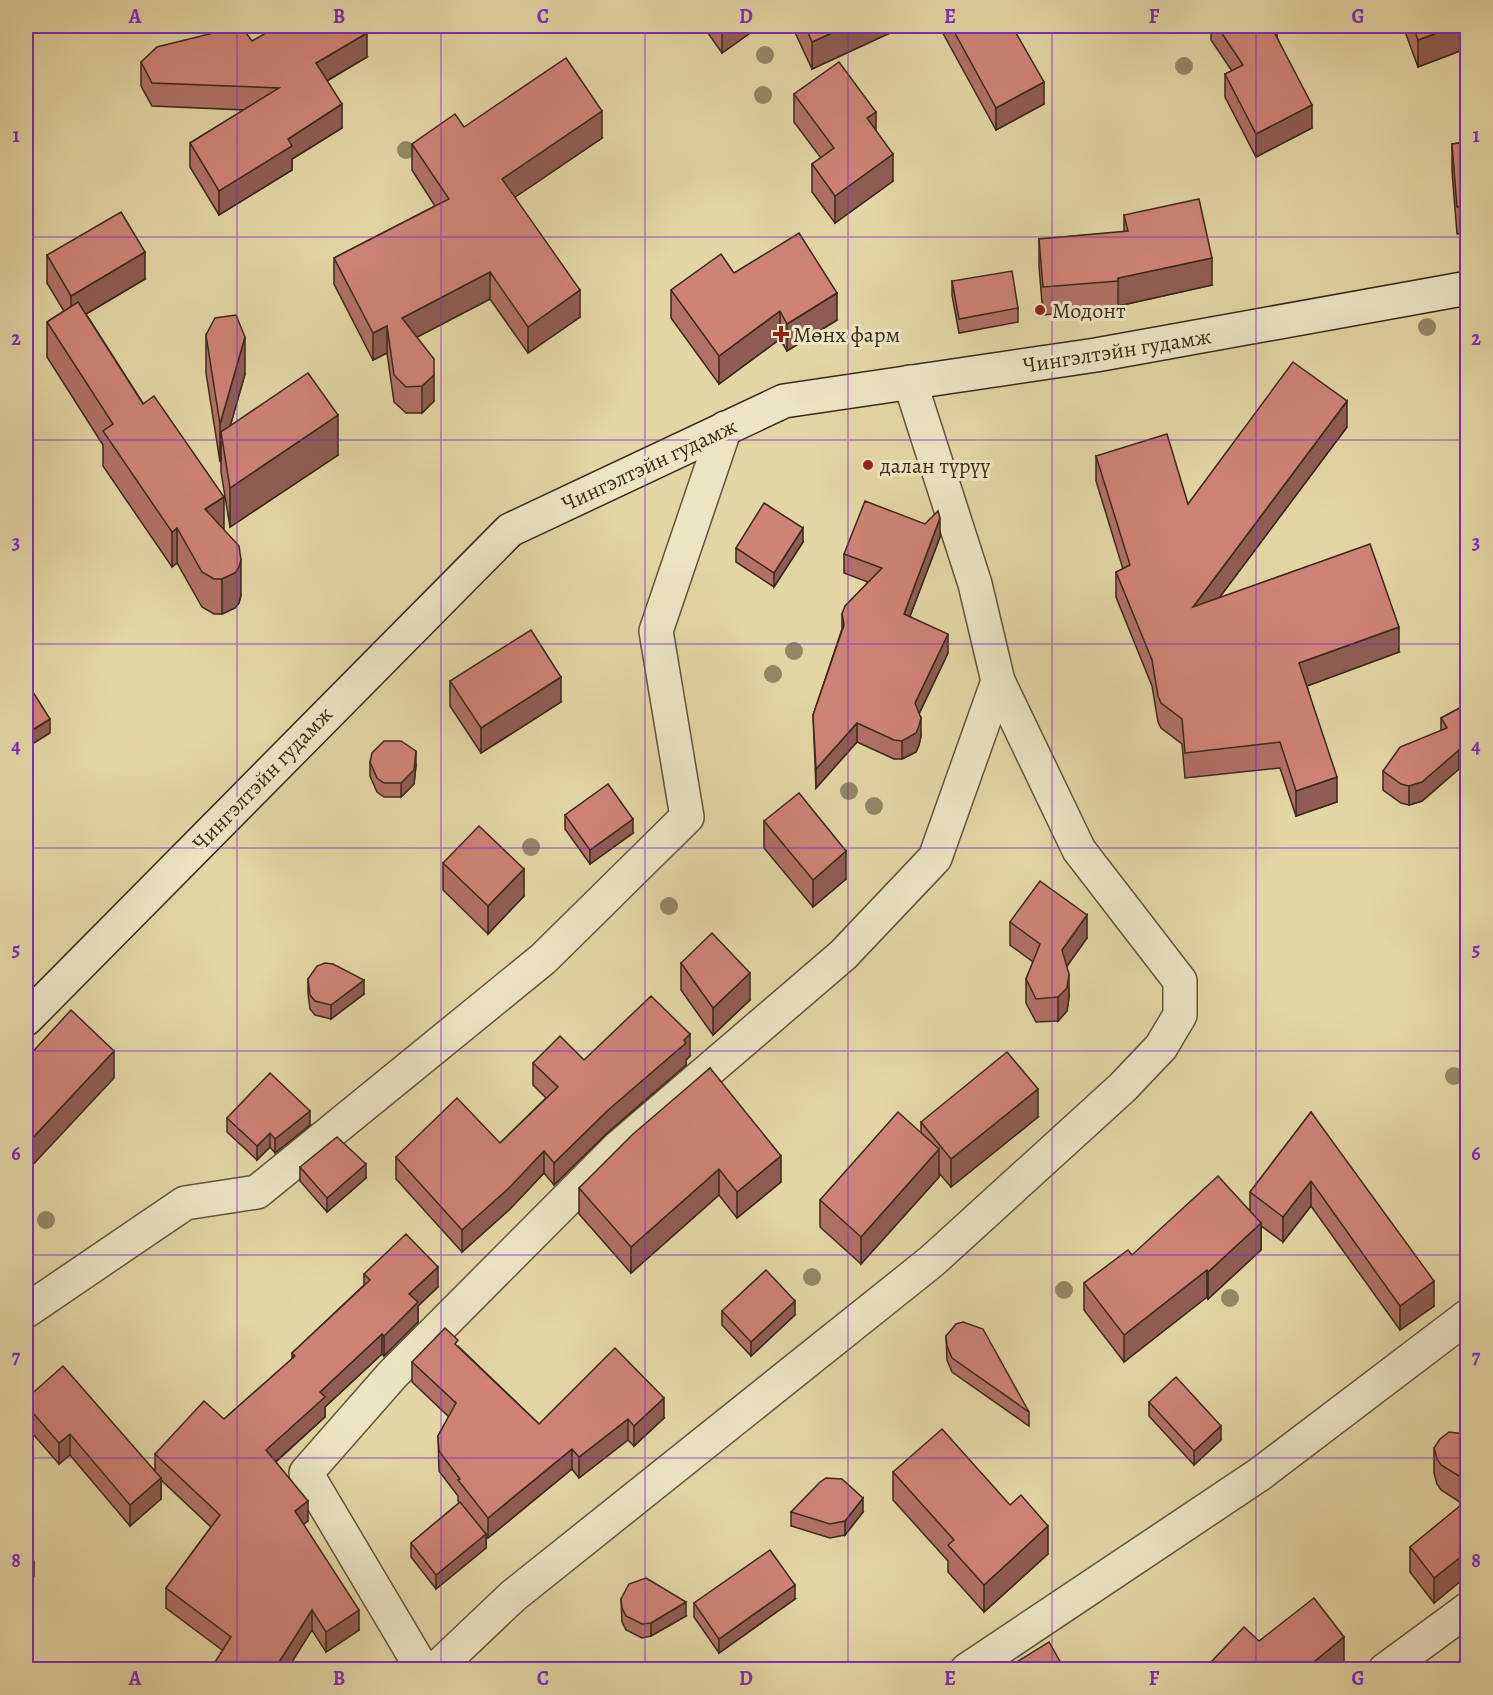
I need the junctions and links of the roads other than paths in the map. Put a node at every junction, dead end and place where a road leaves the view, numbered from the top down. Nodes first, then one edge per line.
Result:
1 (1467, 288) edge
2 (910, 382) junction
3 (725, 428) junction
4 (998, 681) junction
5 (26, 1019) edge
6 (26, 1311) edge
7 (1467, 1316) edge
8 (1467, 1609) edge
9 (423, 1670) edge
10 (435, 1670) edge
11 (967, 1670) edge
12 (1385, 1670) edge

1 - 2 street, Чингэлтэйн гудамж
2 - 3 street, Чингэлтэйн гудамж
2 - 4 street
3 - 5 street, Чингэлтэйн гудамж
3 - 6 street
4 - 9 street
4 - 10 street
7 - 11 street
8 - 12 street

